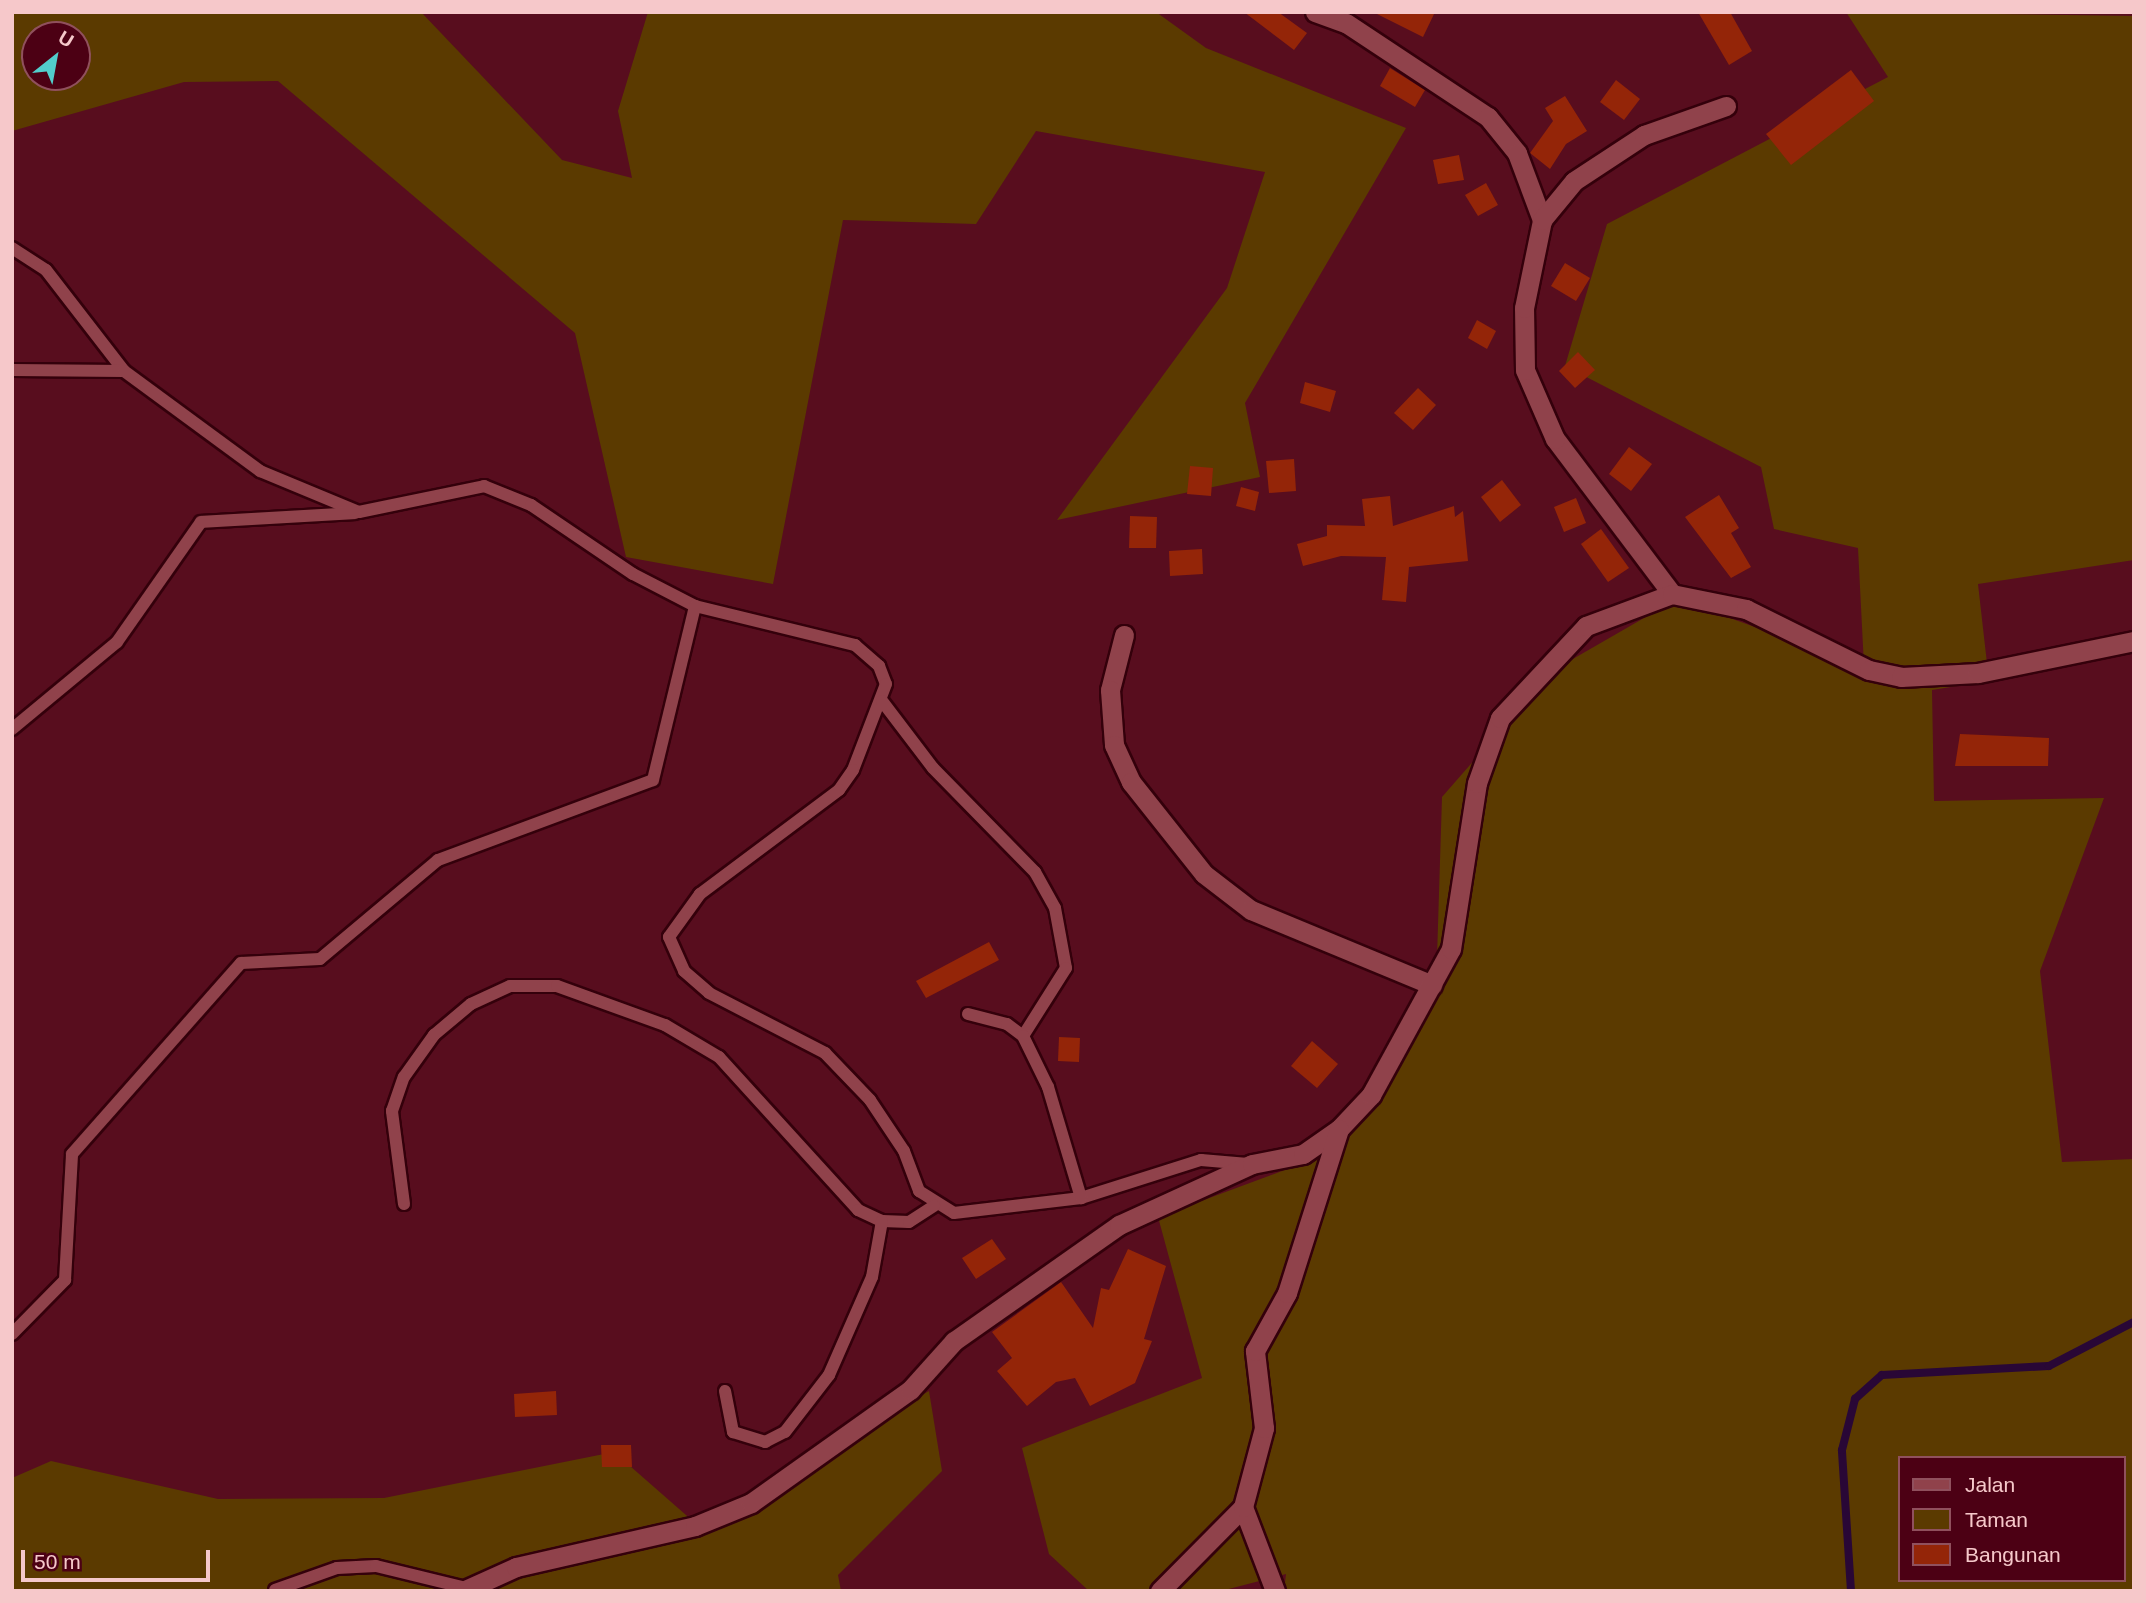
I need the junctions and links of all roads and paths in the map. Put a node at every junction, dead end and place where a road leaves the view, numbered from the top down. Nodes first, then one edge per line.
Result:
1 (1315, 12) edge
2 (1726, 106) dead end
3 (1542, 220) junction
4 (12, 248) edge
5 (12, 370) edge
6 (124, 371) junction
7 (359, 512) junction
8 (1672, 594) junction
9 (695, 606) junction
10 (1124, 635) dead end
11 (2134, 641) edge
12 (881, 701) junction
13 (12, 729) edge
14 (1432, 985) junction
15 (968, 1014) dead end
16 (1023, 1036) junction
17 (1339, 1129) junction
18 (1252, 1164) junction
19 (1081, 1198) junction
20 (404, 1203) dead end
21 (934, 1206) junction
22 (882, 1221) junction
23 (12, 1334) edge
24 (725, 1391) dead end
25 (1243, 1507) junction
26 (465, 1589) edge
27 (275, 1590) edge
28 (1160, 1591) edge
29 (1275, 1591) edge

1 - 3 street
2 - 3 street
3 - 8 street
4 - 6 lane
5 - 6 lane
6 - 7 lane
7 - 9 lane
7 - 13 lane
8 - 11 street
8 - 14 street
9 - 12 lane
9 - 23 lane
10 - 14 street
12 - 16 lane
12 - 21 lane
14 - 17 street
15 - 16 lane
16 - 19 lane
17 - 18 street
17 - 25 street
18 - 19 lane
18 - 26 street
19 - 21 lane
20 - 22 lane
21 - 22 lane
22 - 24 lane
25 - 28 street
25 - 29 street
26 - 27 lane

